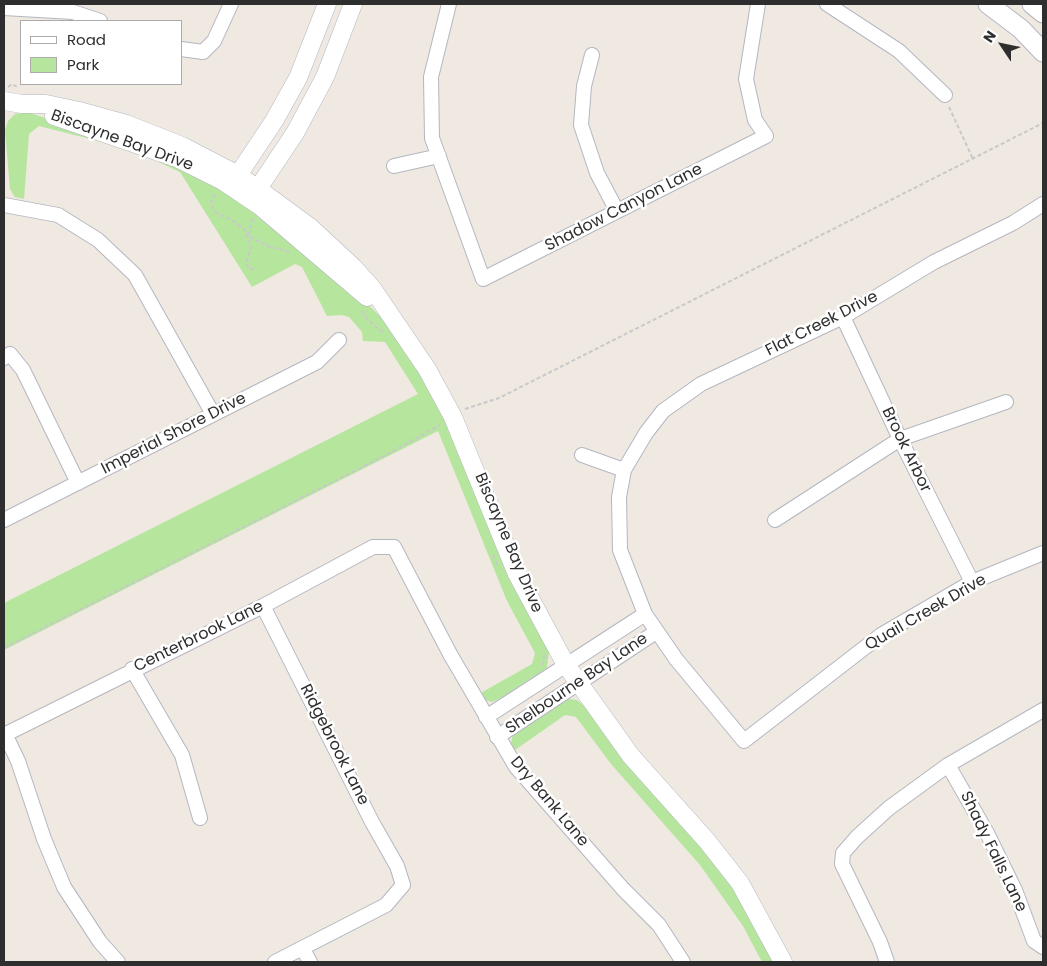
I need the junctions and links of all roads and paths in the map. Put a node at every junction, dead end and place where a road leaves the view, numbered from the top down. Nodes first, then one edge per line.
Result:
1 (231, 4) edge
2 (327, 4) edge
3 (353, 4) edge
4 (449, 4) edge
5 (758, 4) edge
6 (827, 4) edge
7 (988, 4) edge
8 (1032, 4) edge
9 (74, 8) edge
10 (4, 9) edge
11 (1043, 13) edge
12 (98, 20) edge
13 (182, 49) edge
14 (1043, 52) edge
15 (592, 55) dead end
16 (945, 95) joint
17 (4, 101) edge
18 (1043, 123) edge
19 (439, 156) junction
20 (973, 158) junction
21 (394, 166) dead end
22 (234, 181) junction
23 (255, 194) junction
24 (1043, 204) edge
25 (4, 205) edge
26 (617, 211) junction
27 (248, 236) dead end
28 (293, 252) dead end
29 (359, 306) dead end
30 (843, 317) junction
31 (386, 335) dead end
32 (339, 340) dead end
33 (7, 356) edge
34 (1006, 402) dead end
35 (213, 414) junction
36 (445, 423) junction
37 (900, 439) junction
38 (582, 455) dead end
39 (624, 470) junction
40 (78, 483) junction
41 (4, 520) edge
42 (774, 520) dead end
43 (394, 547) joint
44 (494, 550) dead end
45 (1043, 553) edge
46 (502, 573) dead end
47 (972, 582) junction
48 (263, 606) junction
49 (645, 614) junction
50 (656, 632) junction
51 (4, 648) edge
52 (542, 651) dead end
53 (561, 668) junction
54 (132, 670) junction
55 (578, 683) junction
56 (1043, 710) edge
57 (486, 717) junction
58 (4, 735) edge
59 (497, 737) junction
60 (948, 764) junction
61 (200, 818) dead end
62 (1039, 944) edge
63 (303, 949) junction
64 (118, 962) edge
65 (275, 962) edge
66 (310, 962) edge
67 (683, 962) edge
68 (783, 962) edge
69 (887, 962) edge

1 - 13 street
2 - 22 street
3 - 23 street
4 - 19 street
5 - 26 street, Shadow Canyon Lane
6 - 16 street
7 - 14 main road
8 - 11 main road
9 - 10 street
9 - 12 street
15 - 26 street
16 - 20 path
17 - 22 street, Biscayne Bay Drive
18 - 20 path
19 - 21 street
19 - 26 street, Shadow Canyon Lane
20 - 36 path
22 - 23 street, Biscayne Bay Drive
23 - 36 street, Biscayne Bay Drive
24 - 30 street, Flat Creek Drive
25 - 35 street
27 - 28 path
29 - 31 path
30 - 37 street, Brook Arbor
30 - 39 street, Flat Creek Drive
32 - 35 street, Imperial Shore Drive
33 - 40 street
34 - 37 street
35 - 40 street, Imperial Shore Drive
36 - 51 path
36 - 53 street, Biscayne Bay Drive
37 - 42 street
37 - 47 street, Brook Arbor
38 - 39 street
39 - 49 street
40 - 41 street, Imperial Shore Drive
43 - 48 street, Centerbrook Lane
43 - 57 street, Dry Bank Lane
44 - 46 path
45 - 47 street, Quail Creek Drive
47 - 50 street, Quail Creek Drive
48 - 54 street, Centerbrook Lane
48 - 63 street, Ridgebrook Lane
49 - 50 street
49 - 53 street, Shelbourne Bay Lane
50 - 55 street, Shelbourne Bay Lane
52 - 53 path
53 - 55 street, Biscayne Bay Drive
53 - 57 street, Shelbourne Bay Lane
54 - 58 street, Centerbrook Lane
54 - 61 street
55 - 59 street, Shelbourne Bay Lane
55 - 68 street, Biscayne Bay Drive
56 - 60 street
57 - 59 street, Dry Bank Lane
58 - 64 street
59 - 67 street, Dry Bank Lane
60 - 62 street, Shady Falls Lane
60 - 69 street
63 - 65 street
63 - 66 street

